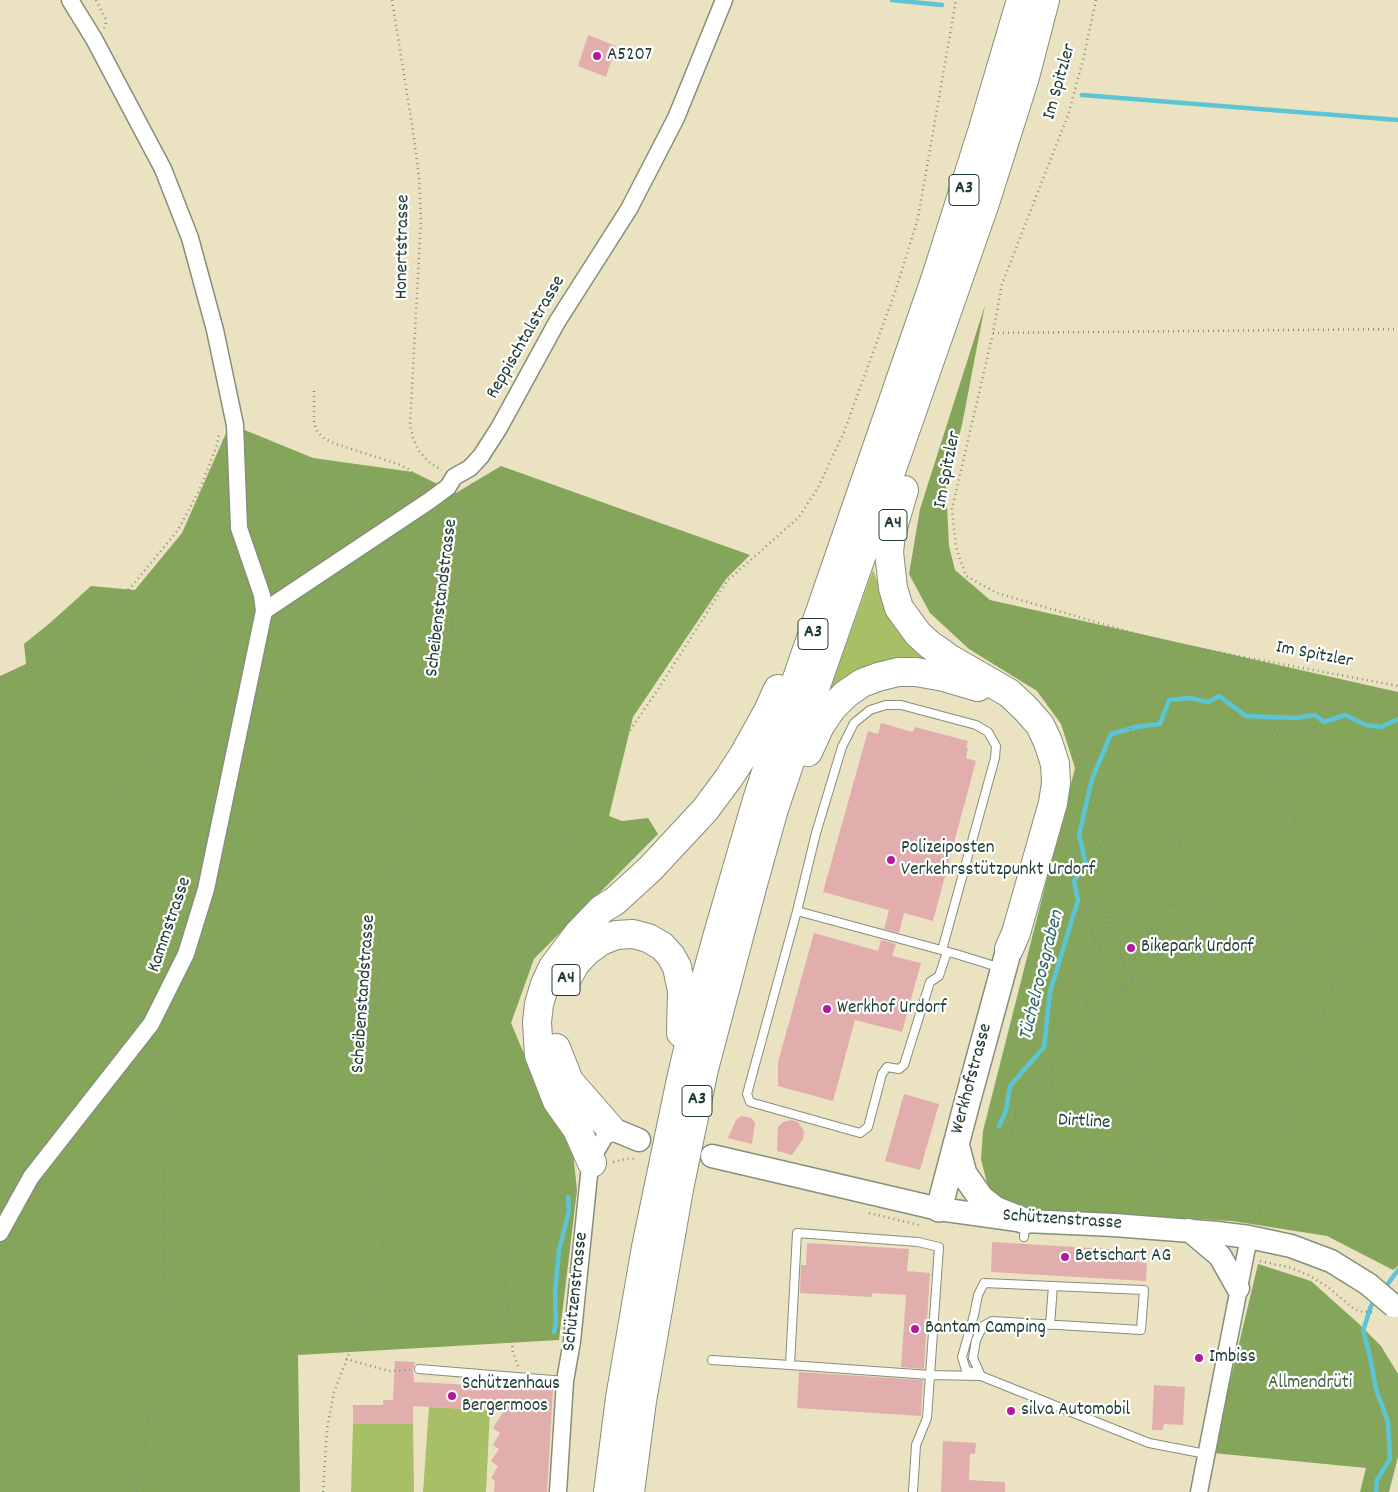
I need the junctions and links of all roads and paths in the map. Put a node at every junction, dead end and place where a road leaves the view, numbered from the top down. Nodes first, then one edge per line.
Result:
1 (70, 0) edge
2 (96, 0) edge
3 (392, 0) edge
4 (724, 0) edge
5 (956, 0) edge
6 (1021, 0) edge
7 (1045, 0) edge
8 (1096, 0) edge
9 (106, 18) dead end
10 (1398, 329) edge
11 (993, 334) junction
12 (926, 375) junction
13 (314, 391) dead end
14 (236, 432) junction
15 (470, 468) junction
16 (454, 477) junction
17 (429, 501) junction
18 (840, 554) junction
19 (264, 610) junction
20 (237, 628) dead end
21 (947, 668) junction
22 (1088, 679) dead end
23 (0, 684) edge
24 (1398, 686) edge
25 (1232, 732) junction
26 (1139, 760) junction
27 (1286, 760) junction
28 (1113, 785) junction
29 (1106, 864) junction
30 (753, 884) junction
31 (1099, 896) junction
32 (1095, 902) junction
33 (1108, 904) junction
34 (798, 911) junction
35 (1131, 927) junction
36 (1398, 927) edge
37 (1143, 928) junction
38 (1150, 928) junction
39 (0, 950) edge
40 (944, 951) junction
41 (1342, 957) junction
42 (1006, 959) junction
43 (1132, 978) junction
44 (1085, 1001) junction
45 (517, 1003) dead end
46 (151, 1024) junction
47 (1079, 1024) junction
48 (1065, 1030) junction
49 (1042, 1082) junction
50 (680, 1084) junction
51 (543, 1089) junction
52 (1131, 1111) junction
53 (1015, 1117) junction
54 (610, 1128) junction
55 (1012, 1129) junction
56 (1155, 1135) junction
57 (639, 1140) dead end
58 (956, 1144) junction
59 (712, 1156) dead end
60 (592, 1163) junction
61 (939, 1209) junction
62 (1025, 1229) junction
63 (1189, 1230) junction
64 (0, 1233) edge
65 (1252, 1237) junction
66 (1261, 1261) dead end
67 (1052, 1286) junction
68 (1238, 1288) junction
69 (1389, 1310) edge
70 (1050, 1325) junction
71 (346, 1359) junction
72 (712, 1360) dead end
73 (790, 1365) junction
74 (419, 1369) joint
75 (930, 1375) junction
76 (981, 1376) junction
77 (522, 1377) junction
78 (565, 1381) junction
79 (1206, 1454) junction
80 (137, 1492) edge
81 (323, 1492) edge
82 (558, 1492) edge
83 (608, 1492) edge
84 (630, 1492) edge
85 (913, 1492) edge
86 (1199, 1492) edge

1 - 14 street
2 - 9 path
3 - 16 path, Honertstrasse
4 - 15 street, Reppischtalstrasse
5 - 45 path
6 - 18 highway, A3
7 - 12 highway, A3
8 - 11 path, Im Spitzler
10 - 11 path
11 - 24 path, Im Spitzler
12 - 21 highway, A4
12 - 30 highway, A3
13 - 17 path
14 - 17 path
14 - 19 street
14 - 23 path
15 - 16 street, Reppischtalstrasse
15 - 71 path, Scheibenstandstrasse
16 - 17 street, Reppischtalstrasse
17 - 19 street, Reppischtalstrasse
18 - 50 highway, A3
18 - 51 highway, A4
19 - 46 street, Kammstrasse
20 - 39 path
21 - 30 highway
21 - 42 highway
22 - 26 path
25 - 26 path
25 - 27 path
25 - 27 path
26 - 28 path
26 - 35 path
27 - 38 path
28 - 29 path
28 - 29 path
29 - 31 path
30 - 84 highway, A3
31 - 32 path
31 - 33 path
32 - 43 path
32 - 44 path
32 - 44 path
33 - 35 path
33 - 43 path
34 - 40 lane
34 - 40 lane
34 - 40 lane
35 - 37 path
36 - 41 path
37 - 38 path
37 - 43 path
38 - 41 path
38 - 52 path
40 - 42 lane
41 - 65 path
42 - 58 main road, Werkhofstrasse
44 - 47 path
44 - 47 path
46 - 64 street, Kammstrasse
46 - 80 path
47 - 48 path
48 - 49 path
48 - 49 path
49 - 53 path
50 - 54 highway, A4
50 - 83 highway, A3
51 - 54 highway, A4
51 - 60 highway, A4
51 - 77 path
52 - 53 path
52 - 56 path
53 - 55 path
54 - 57 main road
54 - 60 street, Schützenstrasse
55 - 56 path, Dirtline
55 - 56 path
58 - 61 main road, Werkhofstrasse
58 - 62 main road
59 - 61 main road, Schützenstrasse
60 - 78 street, Schützenstrasse
61 - 62 main road, Schützenstrasse
62 - 63 main road, Schützenstrasse
63 - 65 main road, Schützenstrasse
63 - 68 main road
65 - 68 street
65 - 69 main road, Schützenstrasse, bridge
66 - 69 path
67 - 70 lane
67 - 70 lane
67 - 76 lane
68 - 79 street
70 - 76 lane
71 - 74 path
71 - 81 path, Scheibenstandstrasse
72 - 73 lane
73 - 75 lane
73 - 75 lane
74 - 77 lane
75 - 76 lane
75 - 85 lane
76 - 79 lane
77 - 78 lane
78 - 82 street, Schützenstrasse
79 - 86 street

